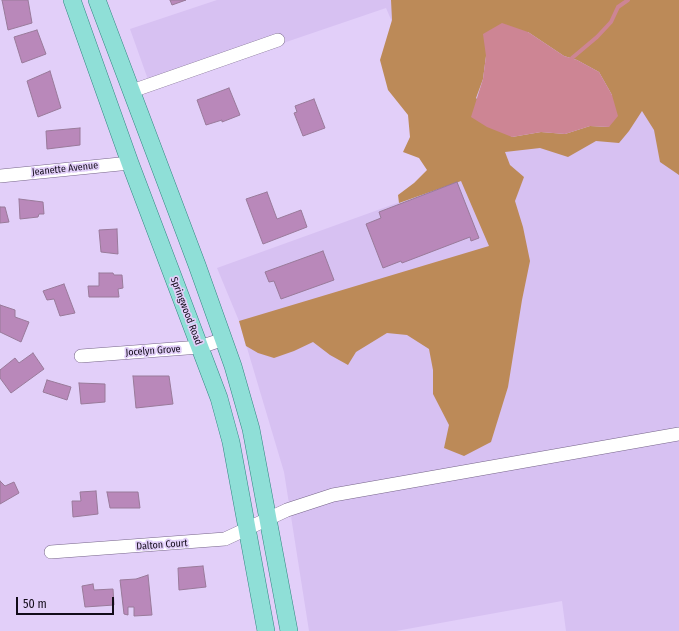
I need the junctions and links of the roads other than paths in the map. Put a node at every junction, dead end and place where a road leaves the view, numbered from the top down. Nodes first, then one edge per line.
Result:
1 (72, 0) edge
2 (97, 0) edge
3 (278, 40) dead end
4 (132, 91) junction
5 (130, 163) junction
6 (0, 176) edge
7 (224, 339) junction
8 (200, 347) junction
9 (81, 356) dead end
10 (679, 434) edge
11 (268, 519) junction
12 (247, 529) junction
13 (51, 552) dead end
14 (266, 631) edge
15 (288, 631) edge

1 - 5 main road, Springwood Road
2 - 4 main road
3 - 4 street
4 - 7 main road
5 - 6 street, Jeanette Avenue
5 - 8 main road, Springwood Road
7 - 8 street, Jocelyn Grove
7 - 11 main road
8 - 9 street, Jocelyn Grove
8 - 12 main road, Springwood Road
10 - 11 street, Dalton Court
11 - 12 street, Dalton Court
11 - 15 main road
12 - 13 street, Dalton Court
12 - 14 main road, Springwood Road

